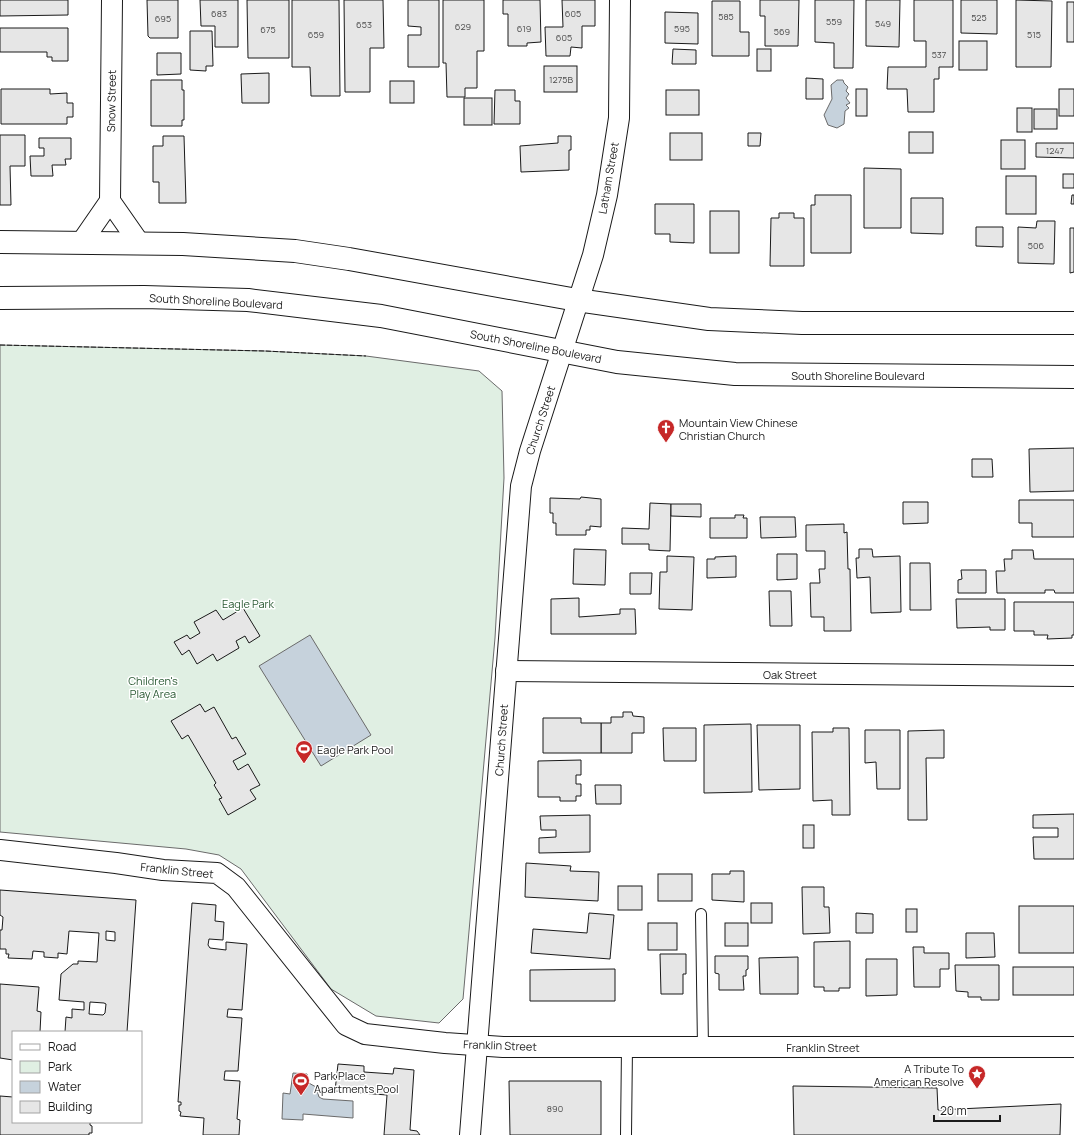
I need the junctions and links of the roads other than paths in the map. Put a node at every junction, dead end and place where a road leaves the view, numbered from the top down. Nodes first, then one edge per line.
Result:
1 (112, 0) edge
2 (620, 0) edge
3 (110, 202) junction
4 (0, 242) edge
5 (81, 243) junction
6 (140, 244) junction
7 (0, 298) edge
8 (578, 300) junction
9 (1074, 323) edge
10 (562, 351) junction
11 (1074, 377) edge
12 (506, 671) junction
13 (1074, 676) edge
14 (0, 850) edge
15 (701, 914) dead end
16 (477, 1046) junction
17 (627, 1047) junction
18 (703, 1047) junction
19 (1074, 1047) edge
20 (470, 1135) edge
21 (626, 1135) edge

1 - 3 street, Snow Street
2 - 8 street, Latham Street
3 - 5 street
3 - 6 street
4 - 5 main road
5 - 6 main road
6 - 8 main road
7 - 10 main road, South Shoreline Boulevard
8 - 9 main road
8 - 10 street, Latham Street
10 - 11 main road, South Shoreline Boulevard
10 - 12 street, Church Street
12 - 13 street, Oak Street
12 - 16 street, Church Street
14 - 16 street, Franklin Street
15 - 18 lane
16 - 17 street, Franklin Street
16 - 20 street, Church Street
17 - 18 street, Franklin Street
17 - 21 lane
18 - 19 street, Franklin Street

